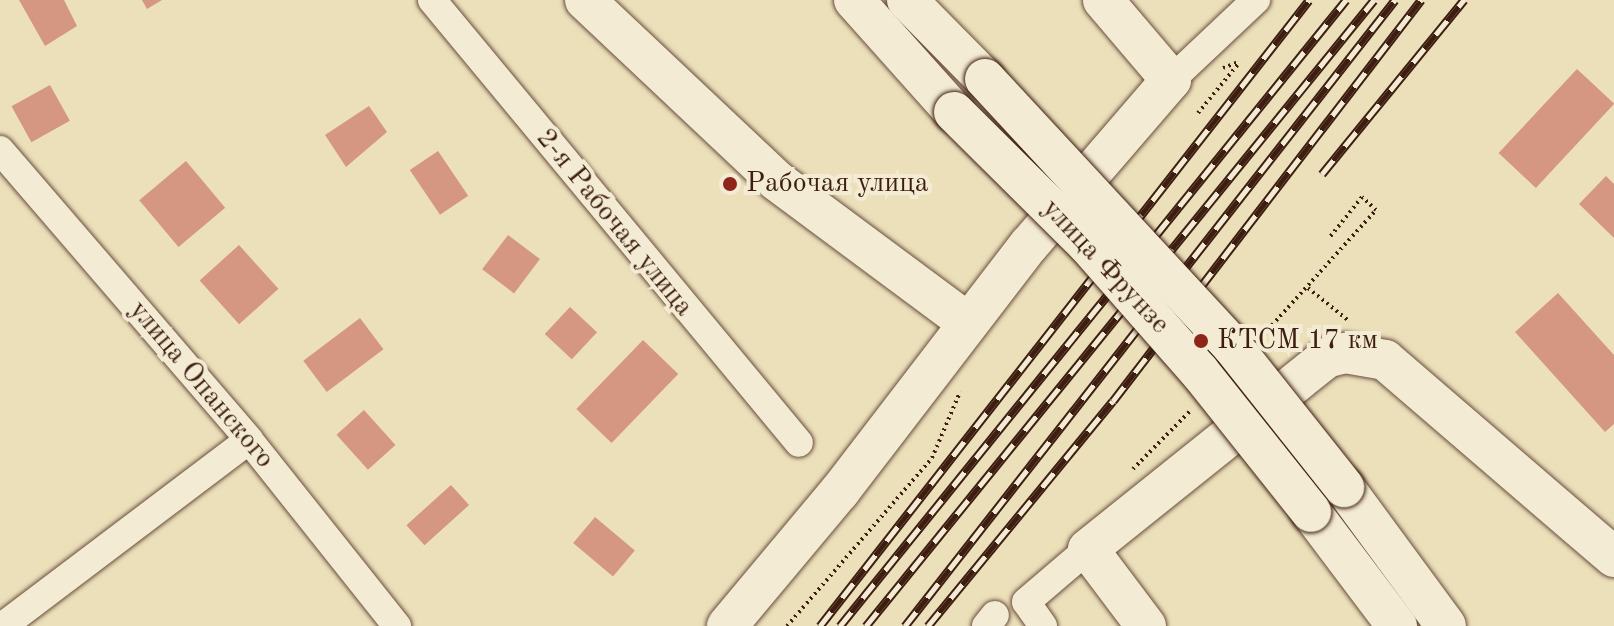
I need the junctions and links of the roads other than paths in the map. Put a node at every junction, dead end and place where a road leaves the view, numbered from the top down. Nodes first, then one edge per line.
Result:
1 (432, 0) edge
2 (585, 0) edge
3 (854, 0) edge
4 (907, 0) edge
5 (1103, 0) edge
6 (1256, 0) edge
7 (1171, 80) junction
8 (3, 160) edge
9 (968, 323) junction
10 (249, 440) junction
11 (799, 443) dead end
12 (1088, 549) junction
13 (1614, 557) edge
14 (3, 626) edge
15 (397, 626) edge
16 (727, 626) edge
17 (1043, 626) edge
18 (1146, 626) edge
19 (1397, 626) edge
20 (1446, 626) edge

1 - 11 street, 2-я Рабочая улица
2 - 9 main road
3 - 19 main road, улица Фрунзе, bridge
4 - 20 main road, улица Фрунзе, bridge
5 - 7 main road
6 - 7 street
7 - 9 main road
8 - 10 street, улица Опанского
9 - 16 main road
10 - 14 street
10 - 15 street, улица Опанского
12 - 13 main road
12 - 17 street
12 - 18 main road

